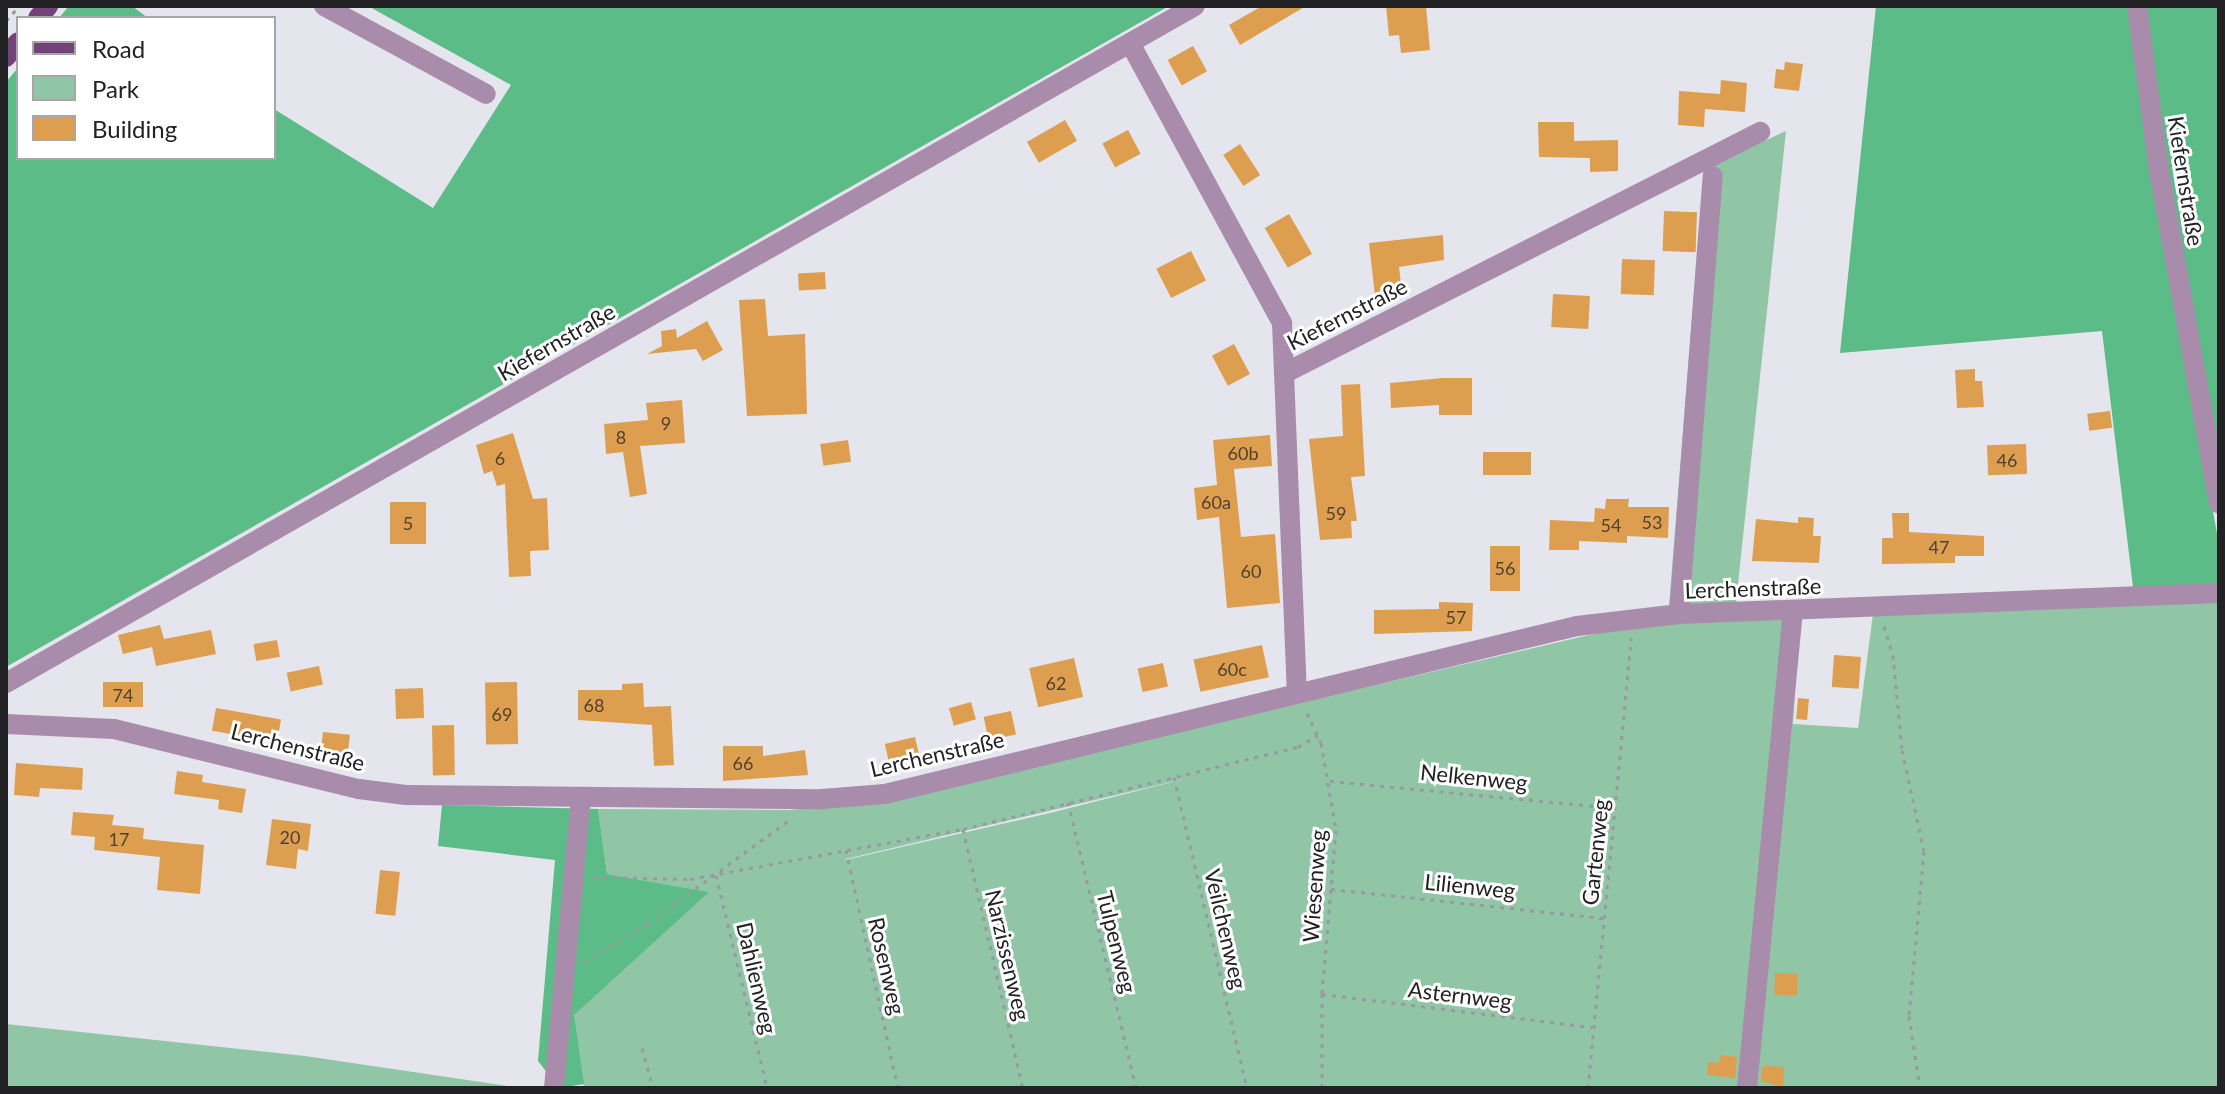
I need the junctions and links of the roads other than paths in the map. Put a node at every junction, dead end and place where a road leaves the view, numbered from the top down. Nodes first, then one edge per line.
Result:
1 (324, 6) edge
2 (1195, 6) edge
3 (2137, 6) edge
4 (1130, 43) junction
5 (486, 94) dead end
6 (1760, 132) dead end
7 (1713, 176) dead end
8 (1285, 373) junction
9 (2219, 504) edge
10 (2219, 593) edge
11 (1793, 612) junction
12 (1679, 614) junction
13 (6, 683) edge
14 (1297, 692) junction
15 (6, 724) edge
16 (581, 798) junction
17 (554, 1088) edge
18 (1747, 1088) edge

1 - 5 street
2 - 4 street, Kiefernstraße
3 - 9 street, Kiefernstraße
4 - 8 street, Kiefernstraße
4 - 13 street, Kiefernstraße
6 - 8 street, Kiefernstraße
7 - 12 street
8 - 14 street
10 - 11 street, Lerchenstraße
11 - 12 street, Lerchenstraße
11 - 18 street
12 - 14 street, Lerchenstraße
14 - 16 street, Lerchenstraße
15 - 16 street, Lerchenstraße
16 - 17 street

